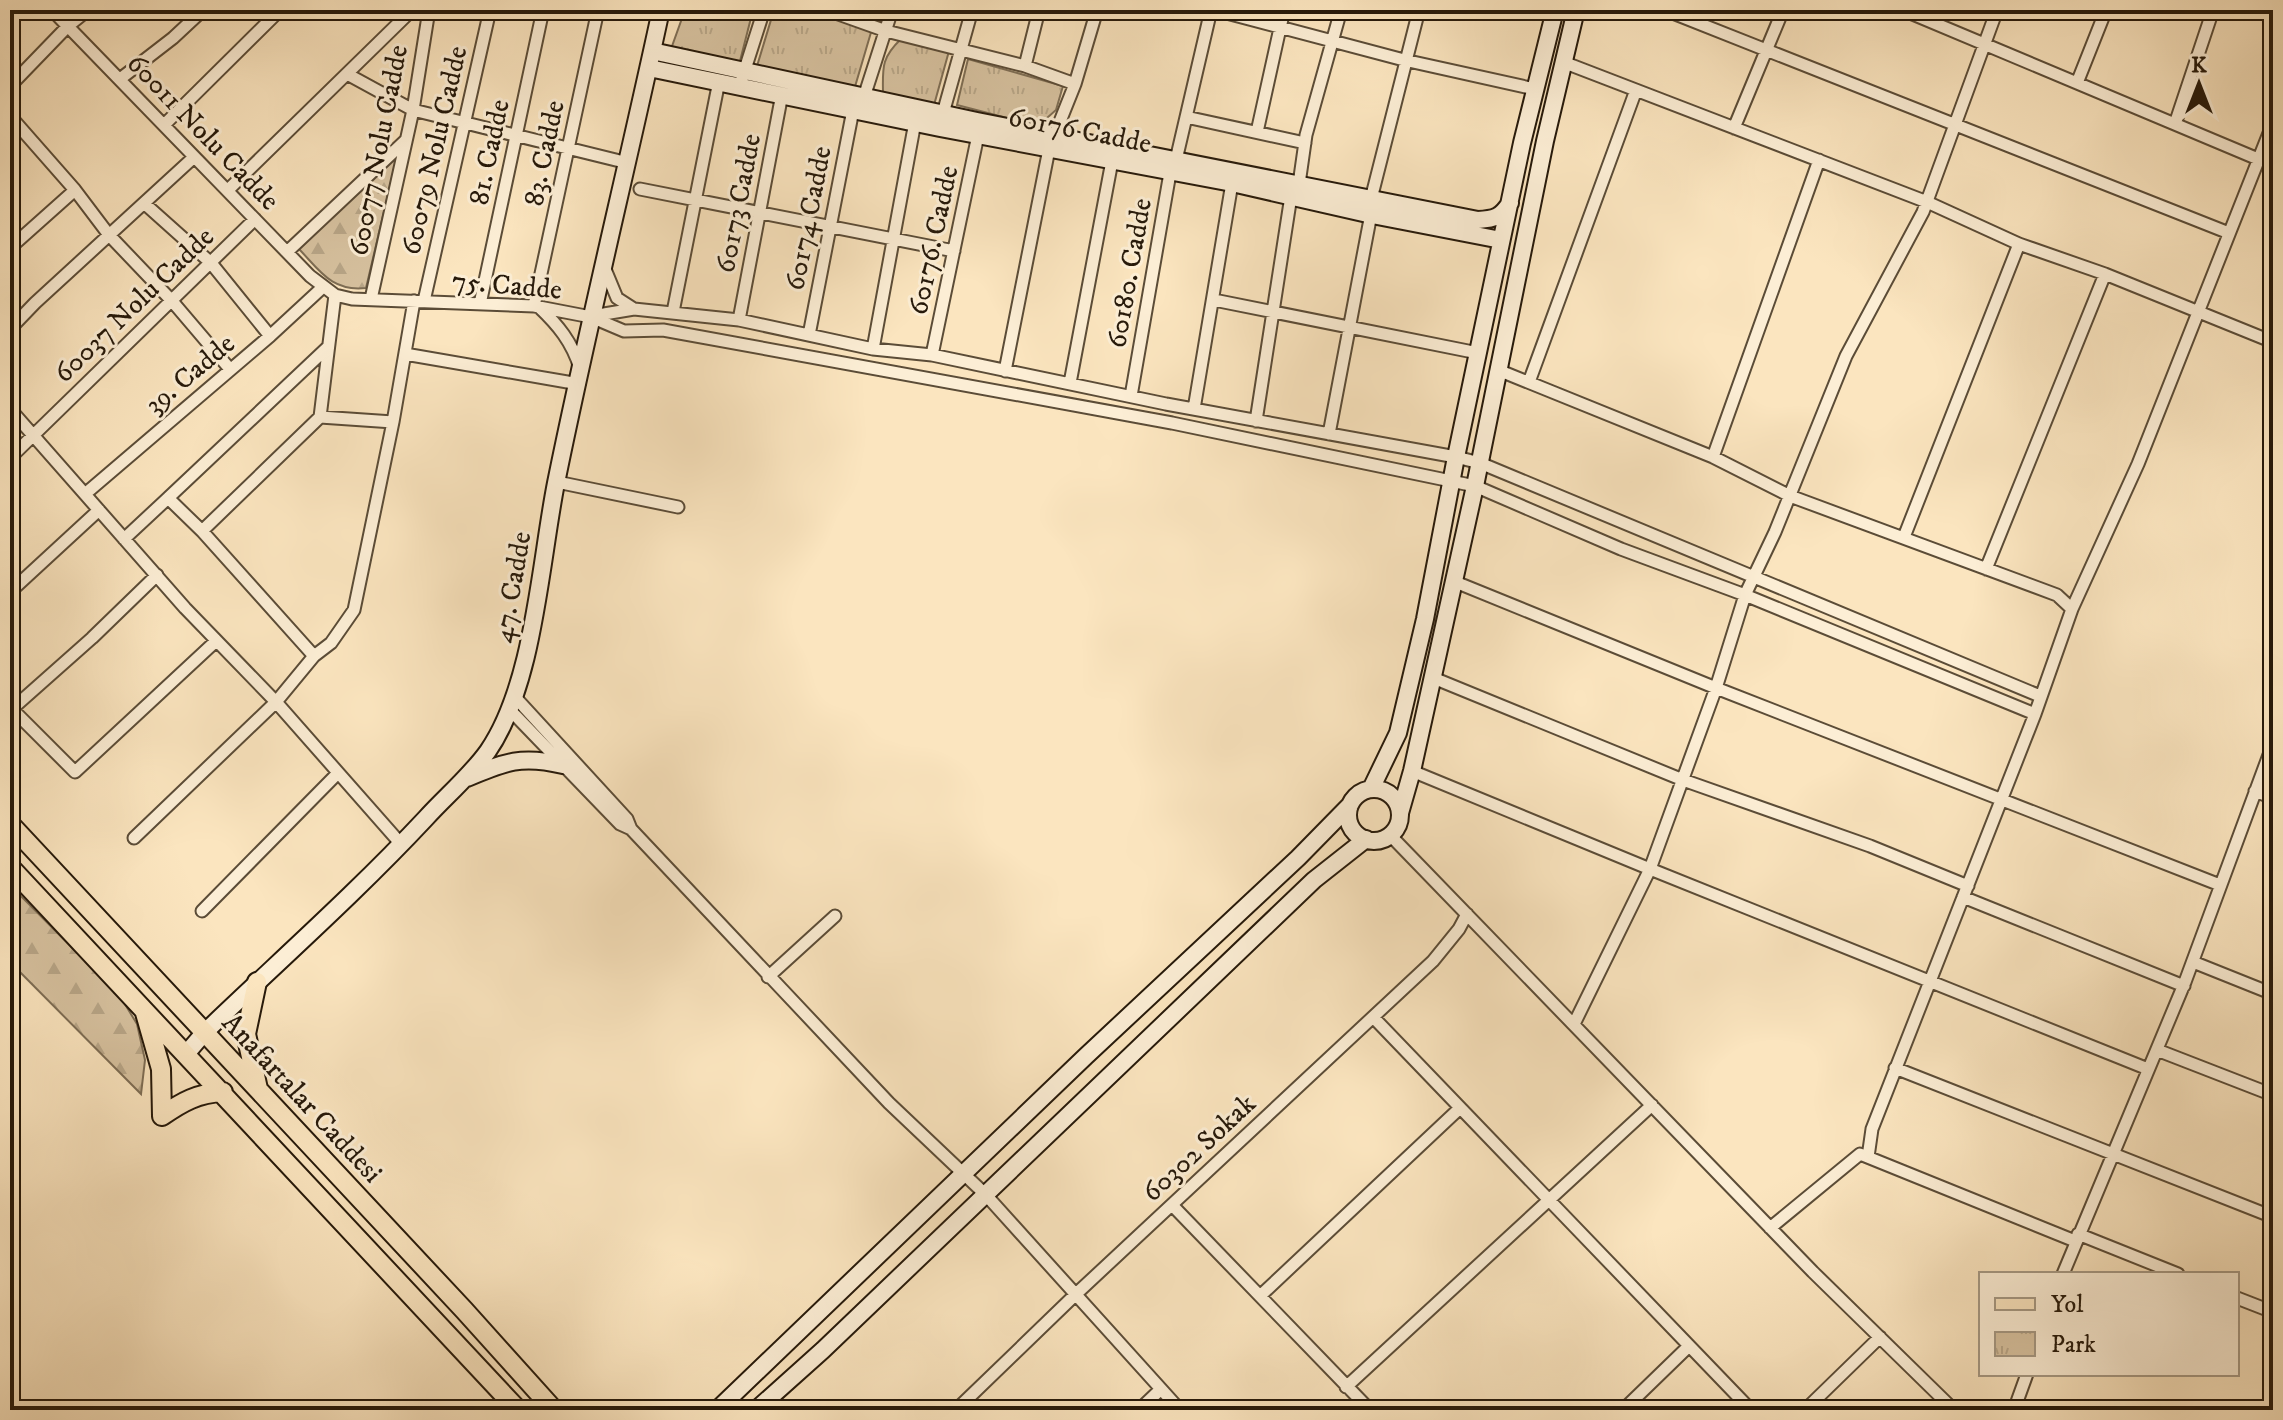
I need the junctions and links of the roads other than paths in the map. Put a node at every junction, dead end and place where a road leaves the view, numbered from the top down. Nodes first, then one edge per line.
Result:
1 (52, 10) edge
2 (88, 10) edge
3 (203, 10) edge
4 (280, 10) edge
5 (412, 10) edge
6 (429, 10) edge
7 (490, 10) edge
8 (543, 10) edge
9 (598, 10) edge
10 (661, 10) edge
11 (764, 10) edge
12 (830, 10) edge
13 (892, 10) edge
14 (972, 10) edge
15 (1039, 10) edge
16 (1097, 10) edge
17 (1213, 10) edge
18 (1284, 10) edge
19 (1341, 10) edge
20 (1419, 10) edge
21 (1555, 10) edge
22 (1576, 10) edge
23 (1665, 10) edge
24 (1783, 10) edge
25 (1903, 10) edge
26 (1997, 10) edge
27 (2106, 10) edge
28 (2213, 10) edge
29 (68, 26) junction
30 (1280, 26) junction
31 (886, 31) junction
32 (1333, 41) junction
33 (1986, 45) junction
34 (963, 49) junction
35 (1767, 50) junction
36 (652, 51) junction
37 (1404, 60) junction
38 (1563, 62) junction
39 (1025, 66) junction
40 (649, 68) junction
41 (347, 74) junction
42 (120, 79) junction
43 (743, 79) junction
44 (719, 81) junction
45 (2077, 83) junction
46 (1075, 84) junction
47 (10, 86) edge
48 (1535, 89) junction
49 (1636, 90) junction
50 (782, 94) junction
51 (858, 104) junction
52 (413, 110) junction
53 (10, 116) edge
54 (1186, 117) junction
55 (942, 121) junction
56 (464, 122) junction
57 (915, 122) junction
58 (2273, 123) edge
59 (165, 124) junction
60 (1956, 124) junction
61 (2175, 124) junction
62 (1734, 128) junction
63 (1257, 132) junction
64 (515, 135) junction
65 (978, 135) junction
66 (405, 141) junction
67 (1051, 142) junction
68 (1305, 143) junction
69 (568, 149) junction
70 (193, 158) junction
71 (2258, 159) junction
72 (1819, 160) junction
73 (1112, 161) junction
74 (628, 163) junction
75 (1173, 166) junction
76 (1232, 183) junction
77 (640, 189) dead end
78 (75, 190) junction
79 (228, 190) junction
80 (1295, 190) junction
81 (695, 199) junction
82 (1927, 202) junction
83 (1510, 203) junction
84 (145, 204) junction
85 (1371, 206) junction
86 (758, 212) junction
87 (255, 219) junction
88 (829, 227) junction
89 (2229, 233) junction
90 (109, 235) junction
91 (896, 238) junction
92 (1501, 240) junction
93 (2019, 244) junction
94 (10, 248) edge
95 (954, 251) junction
96 (287, 252) junction
97 (211, 263) junction
98 (605, 269) junction
99 (2105, 274) junction
100 (323, 287) junction
101 (335, 295) junction
102 (371, 299) junction
103 (1214, 300) junction
104 (172, 301) junction
105 (419, 301) junction
106 (480, 304) junction
107 (536, 307) junction
108 (634, 309) junction
109 (673, 312) junction
110 (1273, 312) junction
111 (2198, 312) junction
112 (591, 317) junction
113 (739, 320) junction
114 (1348, 328) junction
115 (10, 329) edge
116 (809, 335) junction
117 (270, 336) junction
118 (2273, 342) edge
119 (328, 347) junction
120 (873, 349) junction
121 (1478, 353) junction
122 (405, 354) junction
123 (932, 355) junction
124 (229, 368) junction
125 (1498, 370) junction
126 (1005, 371) junction
127 (580, 378) junction
128 (1529, 382) junction
129 (1070, 383) junction
130 (1131, 396) junction
131 (10, 409) edge
132 (1194, 409) junction
133 (320, 417) junction
134 (1256, 421) junction
135 (393, 422) junction
136 (1329, 434) junction
137 (32, 435) junction
138 (1456, 457) junction
139 (1713, 457) junction
140 (10, 458) edge
141 (1480, 463) junction
142 (557, 482) junction
143 (1452, 482) junction
144 (1475, 486) junction
145 (85, 494) junction
146 (1790, 496) junction
147 (168, 498) junction
148 (678, 507) dead end
149 (99, 510) junction
150 (202, 531) junction
151 (1904, 537) junction
152 (124, 539) junction
153 (1986, 569) junction
154 (157, 575) junction
155 (1754, 577) junction
156 (1453, 581) junction
157 (10, 592) edge
158 (1745, 595) junction
159 (2072, 609) junction
160 (216, 641) junction
161 (314, 656) junction
162 (1431, 677) junction
163 (1716, 688) junction
164 (2040, 696) junction
165 (276, 702) junction
166 (513, 704) junction
167 (11, 708) edge
168 (2035, 714) junction
169 (2273, 744) edge
170 (563, 765) junction
171 (1412, 771) junction
172 (338, 773) junction
173 (461, 780) junction
174 (1683, 780) junction
175 (1371, 789) junction
176 (2255, 791) junction
177 (2273, 798) edge
178 (2002, 799) junction
179 (1350, 805) junction
180 (1400, 813) junction
181 (10, 824) edge
182 (631, 829) junction
183 (1390, 835) junction
184 (134, 838) dead end
185 (1366, 839) junction
186 (401, 844) junction
187 (10, 867) edge
188 (1650, 869) junction
189 (2220, 885) junction
190 (1966, 891) junction
191 (202, 911) dead end
192 (1467, 914) junction
193 (835, 916) dead end
194 (2193, 962) junction
195 (768, 977) junction
196 (1930, 980) junction
197 (257, 982) junction
198 (2184, 986) junction
199 (2273, 994) edge
200 (145, 1011) junction
201 (1373, 1017) junction
202 (1574, 1024) junction
203 (204, 1033) junction
204 (2157, 1050) junction
205 (186, 1054) junction
206 (1895, 1068) junction
207 (2148, 1069) junction
208 (259, 1091) junction
209 (223, 1092) junction
210 (2273, 1095) edge
211 (1652, 1105) junction
212 (1460, 1108) junction
213 (2112, 1153) junction
214 (1868, 1157) junction
215 (963, 1173) junction
216 (986, 1195) junction
217 (1550, 1202) junction
218 (1172, 1205) junction
219 (2273, 1217) edge
220 (1770, 1228) junction
221 (2076, 1237) junction
222 (2064, 1272) edge
223 (2172, 1272) edge
224 (1076, 1294) junction
225 (1260, 1296) junction
226 (2239, 1299) edge
227 (2273, 1312) edge
228 (1880, 1337) junction
229 (1689, 1346) junction
230 (2026, 1376) edge
231 (1346, 1387) junction
232 (1161, 1389) junction
233 (518, 1410) edge
234 (554, 1410) edge
235 (717, 1410) edge
236 (756, 1410) edge
237 (956, 1410) edge
238 (1139, 1410) edge
239 (1180, 1410) edge
240 (1370, 1410) edge
241 (1623, 1410) edge
242 (1751, 1410) edge
243 (1805, 1410) edge
244 (1954, 1410) edge
245 (2014, 1410) edge

1 - 29 street, 60011 Nolu Cadde
2 - 29 street
3 - 42 street
4 - 59 street
5 - 41 street
6 - 52 street, 60077 Nolu Cadde
7 - 56 street, 60079 Nolu Cadde
8 - 64 street, 81. Cadde
9 - 69 street, 83. Cadde
10 - 36 main road, 47. Cadde
11 - 43 street
12 - 31 street
13 - 31 street, 60174 Cadde
14 - 34 street
15 - 39 street
16 - 46 street
17 - 30 street
17 - 54 street, 60180. Cadde
18 - 30 street
19 - 32 street
20 - 37 street
21 - 48 main road
22 - 38 main road
23 - 35 street
24 - 35 street
25 - 33 street
26 - 33 street
27 - 45 street
28 - 61 street
29 - 42 street, 60011 Nolu Cadde
29 - 47 street
30 - 32 street
30 - 63 street
31 - 34 street
31 - 51 street, 60174 Cadde
32 - 37 street
32 - 68 street
33 - 45 street
33 - 60 street
34 - 39 street
34 - 55 street
35 - 60 street
35 - 62 street
36 - 40 main road, 47. Cadde
36 - 43 main road
37 - 48 street
37 - 85 street
38 - 49 street
38 - 125 main road
39 - 46 street
40 - 44 main road, 60176 Cadde
40 - 74 main road, 47. Cadde
41 - 52 street
41 - 79 street
42 - 59 street, 60011 Nolu Cadde
43 - 44 main road, 60176 Cadde
43 - 50 main road, 60176 Cadde
43 - 51 main road
44 - 81 street
45 - 61 street
46 - 67 street
48 - 83 main road
49 - 62 street
49 - 128 street
50 - 51 main road, 60176 Cadde
50 - 86 street, 60173 Cadde
51 - 55 main road
51 - 57 main road, 60176 Cadde
51 - 88 street, 60174 Cadde
52 - 56 street
52 - 66 street, 60077 Nolu Cadde
53 - 78 street
54 - 63 street
54 - 75 street, 60180. Cadde
55 - 57 main road, 60176 Cadde
55 - 65 main road, 60176 Cadde
55 - 67 main road
56 - 64 street
56 - 105 street, 60079 Nolu Cadde
57 - 91 street
58 - 71 street
59 - 70 street, 60011 Nolu Cadde
60 - 82 street
60 - 89 street
61 - 71 street
62 - 72 street
63 - 68 street
64 - 69 street
64 - 106 street, 81. Cadde
65 - 67 main road, 60176 Cadde
65 - 95 street, 60176. Cadde
66 - 96 street
66 - 102 street, 60077 Nolu Cadde
67 - 73 main road, 60176 Cadde
67 - 75 main road
67 - 126 street
68 - 80 street
69 - 74 street
69 - 107 street, 83. Cadde
70 - 79 street, 60011 Nolu Cadde
70 - 84 street
71 - 89 street
72 - 82 street
72 - 139 street
73 - 75 main road, 60176 Cadde
73 - 129 street
74 - 98 main road, 47. Cadde
75 - 76 main road, 60176 Cadde
75 - 80 main road
75 - 130 street, 60180. Cadde
76 - 80 main road, 60176 Cadde
76 - 103 street
77 - 81 street
78 - 90 street
78 - 94 street
79 - 87 street, 60011 Nolu Cadde
80 - 85 main road, 60176 Cadde
80 - 110 street
81 - 86 street
81 - 109 street
82 - 93 street
82 - 146 street
83 - 85 main road
83 - 92 main road
84 - 90 street
84 - 97 street
85 - 92 main road, 60176 Cadde
85 - 114 street
86 - 88 street
86 - 113 street, 60173 Cadde
87 - 96 street, 60011 Nolu Cadde
87 - 97 street, 60037 Nolu Cadde
88 - 91 street
88 - 116 street, 60174 Cadde
89 - 111 street
90 - 104 street
90 - 115 street
91 - 95 street
91 - 120 street
92 - 121 main road
93 - 99 street
93 - 151 street
95 - 123 street, 60176. Cadde
96 - 100 street, 60011 Nolu Cadde
97 - 104 street, 60037 Nolu Cadde
97 - 117 street
98 - 108 street
98 - 112 main road, 47. Cadde
99 - 111 street
99 - 153 street
100 - 101 street, 60011 Nolu Cadde
100 - 117 street, 39. Cadde
101 - 102 street, 75. Cadde
101 - 119 street
102 - 105 street, 75. Cadde
103 - 110 street
103 - 132 street
104 - 124 street
104 - 137 street, 60037 Nolu Cadde
105 - 106 street, 75. Cadde
105 - 122 street, 60079 Nolu Cadde
106 - 107 street, 75. Cadde
107 - 112 street, 75. Cadde
107 - 127 street
108 - 109 street
108 - 112 street
109 - 113 street
110 - 114 street
110 - 134 street
111 - 118 street
111 - 159 street
112 - 127 main road, 47. Cadde
112 - 143 street
113 - 116 street
114 - 121 street
114 - 136 street
116 - 120 street
117 - 124 street, 39. Cadde
119 - 133 street
119 - 147 street
120 - 123 street
121 - 138 main road
122 - 127 street
122 - 135 street, 60079 Nolu Cadde
123 - 126 street
124 - 145 street, 39. Cadde
125 - 128 street
125 - 141 main road
126 - 129 street
127 - 142 main road, 47. Cadde
128 - 139 street
129 - 130 street
130 - 132 street
131 - 137 street
132 - 134 street
133 - 135 street
133 - 150 street
134 - 136 street
135 - 161 street, 60079 Nolu Cadde
136 - 138 street
137 - 140 street, 60037 Nolu Cadde
137 - 145 street
138 - 141 street
138 - 143 main road
139 - 146 street
141 - 144 main road
141 - 155 street
142 - 148 street
142 - 166 main road, 47. Cadde
143 - 144 street
143 - 175 main road
144 - 156 main road
144 - 158 street
145 - 149 street
146 - 151 street
146 - 155 street
147 - 150 street
147 - 152 street
149 - 152 street
149 - 157 street
150 - 161 street
151 - 153 street
152 - 154 street
153 - 159 street
154 - 160 street
154 - 167 street
155 - 158 street
155 - 164 street
156 - 162 main road
156 - 163 street
158 - 163 street
158 - 168 street
159 - 164 street
160 - 165 street
160 - 167 street
161 - 165 street, 60079 Nolu Cadde
162 - 171 main road
162 - 174 street
163 - 174 street
163 - 178 street
164 - 168 street
165 - 172 street
165 - 184 street, 60079 Nolu Cadde
166 - 170 street
166 - 173 main road, 47. Cadde
166 - 182 street
168 - 178 street
169 - 176 street
170 - 173 main road
170 - 182 street
171 - 180 main road
171 - 188 street
172 - 186 street
172 - 191 street
173 - 186 main road, 47. Cadde
174 - 188 street
174 - 190 street
175 - 179 main road
175 - 180 main road
176 - 177 street
176 - 189 street
178 - 189 street
178 - 190 street
179 - 185 main road
179 - 215 main road
180 - 183 main road
181 - 203 main road, Anafartalar Caddesi
182 - 195 street
183 - 185 main road
183 - 192 street
185 - 216 main road
186 - 197 main road, 47. Cadde
187 - 200 main road, Anafartalar Caddesi
188 - 196 street
188 - 202 street
189 - 194 street
190 - 196 street
190 - 198 street
192 - 201 street, 60302 Sokak
192 - 202 street
193 - 195 street
194 - 198 street
194 - 199 street
195 - 215 street
196 - 206 street
196 - 207 street
197 - 203 main road, 47. Cadde
197 - 208 main road
198 - 204 street
200 - 205 main road, Anafartalar Caddesi
200 - 209 main road
201 - 212 street
201 - 218 street, 60302 Sokak
202 - 211 street
203 - 205 main road, 47. Cadde
203 - 208 main road, Anafartalar Caddesi
204 - 207 street
204 - 210 street
205 - 209 main road, Anafartalar Caddesi
206 - 213 street
206 - 214 street
207 - 213 street
208 - 234 main road, Anafartalar Caddesi
209 - 233 main road, Anafartalar Caddesi
211 - 217 street
211 - 220 street
212 - 217 street
212 - 225 street
213 - 219 street
213 - 221 street
214 - 220 street
214 - 221 street
215 - 216 street
215 - 235 main road
216 - 224 street
216 - 236 main road
217 - 229 street
217 - 231 street
218 - 224 street, 60302 Sokak
218 - 225 street
220 - 228 street
221 - 222 street
221 - 223 street
224 - 232 street
224 - 237 street, 60302 Sokak
225 - 231 street
226 - 227 street
228 - 243 street
228 - 244 street
229 - 241 street
229 - 242 street
230 - 245 street
231 - 240 street
232 - 238 street
232 - 239 street

